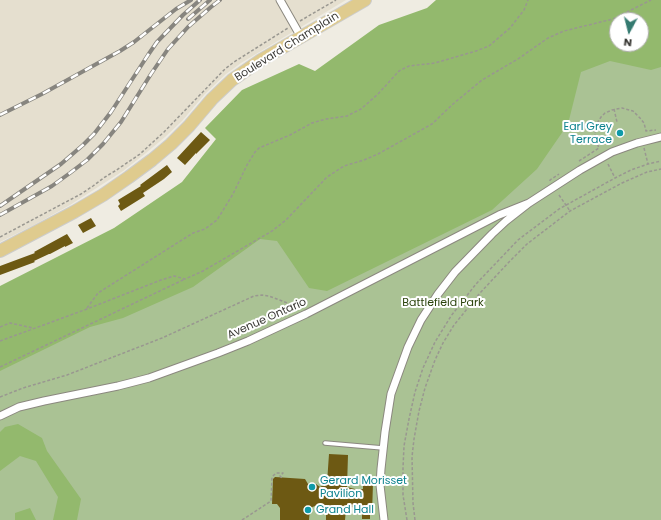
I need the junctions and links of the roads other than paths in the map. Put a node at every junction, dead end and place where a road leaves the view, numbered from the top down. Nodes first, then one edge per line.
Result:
1 (280, 0) edge
2 (364, 0) edge
3 (301, 37) junction
4 (661, 137) edge
5 (529, 203) junction
6 (483, 223) junction
7 (492, 234) junction
8 (0, 251) edge
9 (0, 416) edge
10 (325, 443) dead end
11 (383, 448) junction
12 (384, 520) edge

1 - 3 street
2 - 3 main road, Boulevard Champlain
3 - 8 main road, Boulevard Champlain
4 - 5 street
5 - 6 street, Avenue Ontario
5 - 7 street
6 - 7 street
6 - 9 street, Avenue Ontario
7 - 11 street
10 - 11 lane
11 - 12 street

